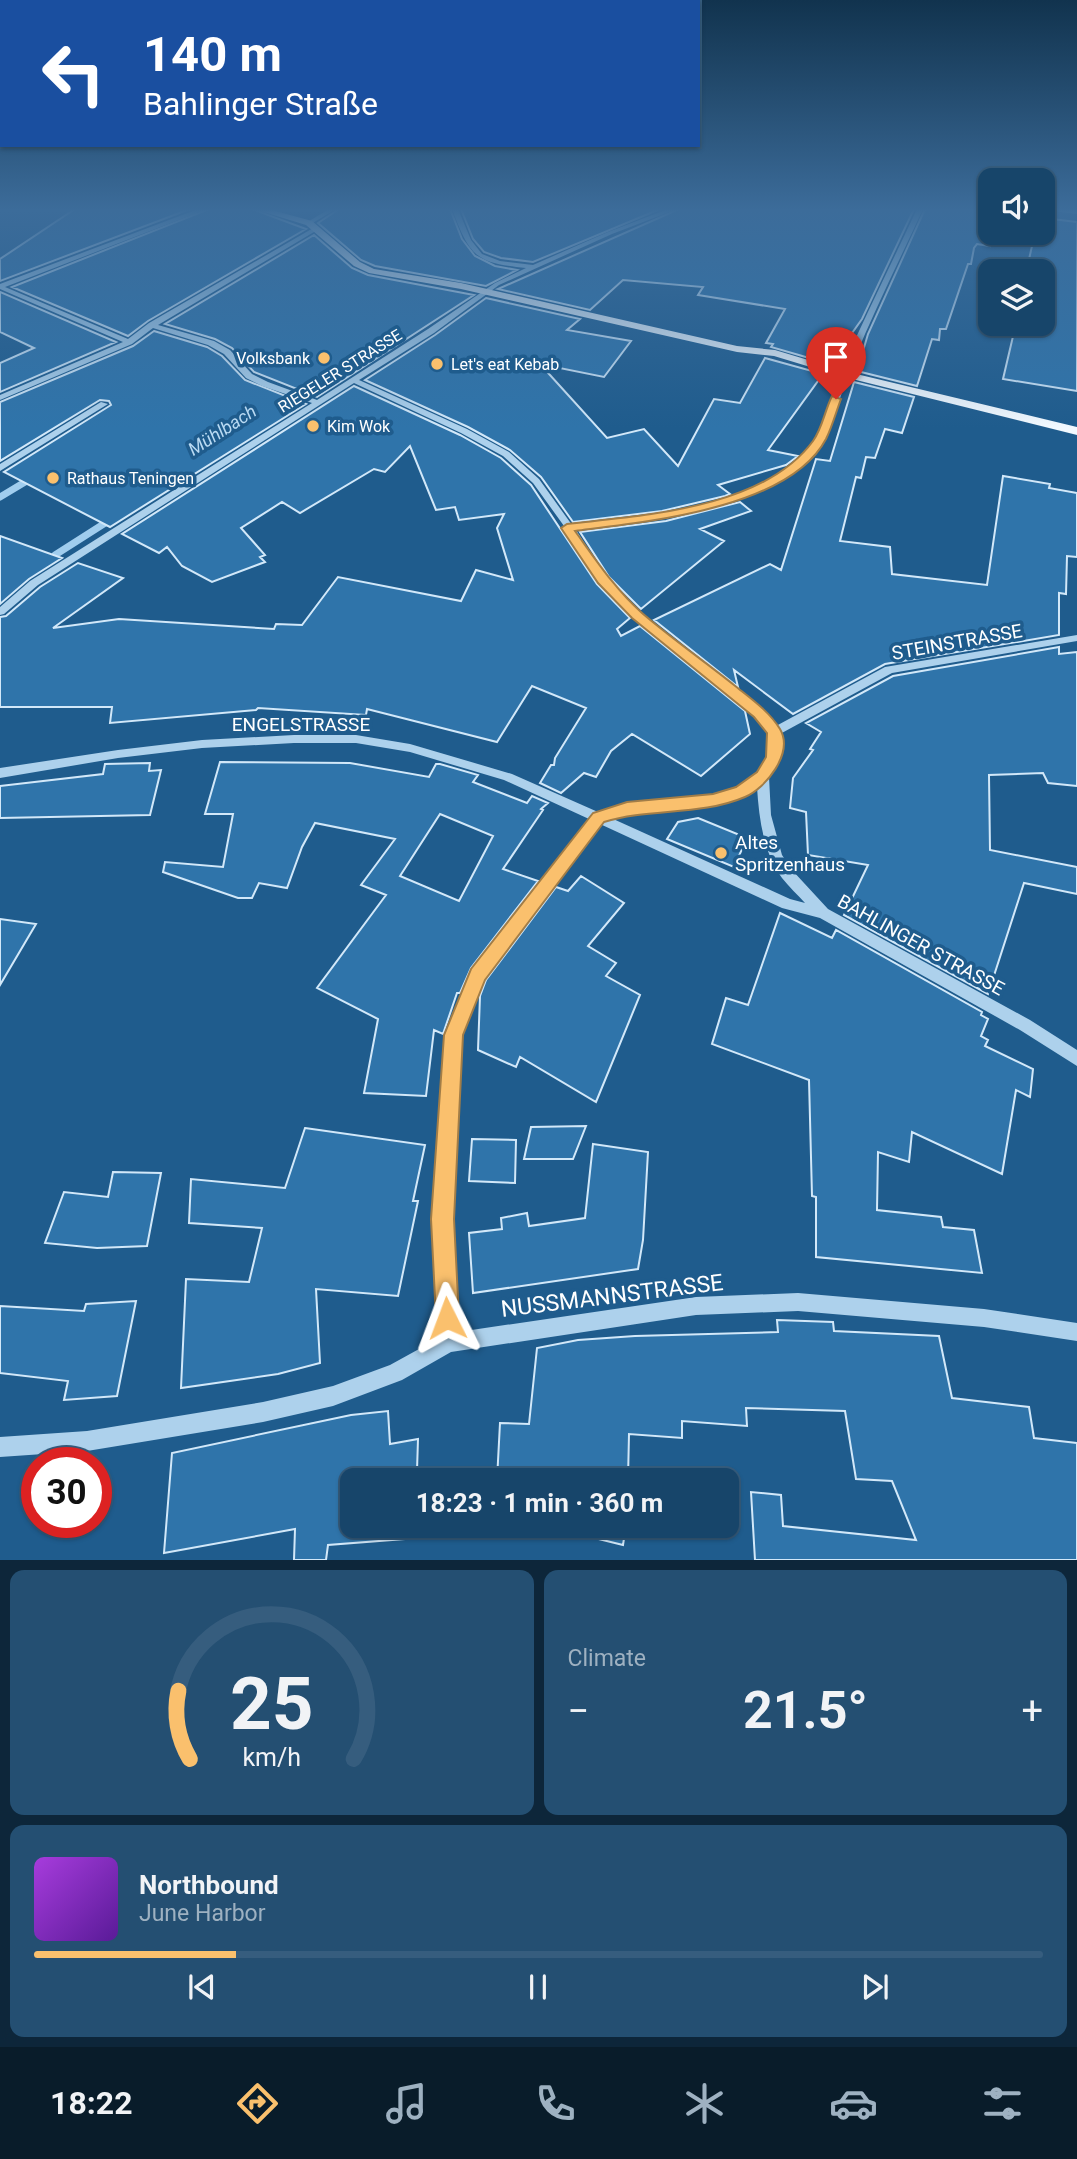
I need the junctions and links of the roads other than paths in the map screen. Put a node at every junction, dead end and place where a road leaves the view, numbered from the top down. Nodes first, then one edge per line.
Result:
1 (222, 282) edge
2 (430, 282) edge
3 (505, 282) edge
4 (886, 282) edge
5 (0, 287) edge
6 (485, 292) junction
7 (152, 325) junction
8 (129, 342) junction
9 (844, 374) junction
10 (353, 380) junction
11 (0, 398) edge
12 (316, 402) junction
13 (104, 404) dead end
14 (1077, 431) edge
15 (0, 468) edge
16 (567, 528) junction
17 (0, 612) edge
18 (1077, 638) edge
19 (775, 732) junction
20 (0, 773) edge
21 (763, 777) junction
22 (598, 817) junction
23 (823, 913) junction
24 (1077, 1059) edge
25 (1077, 1332) edge
26 (449, 1343) junction
27 (0, 1447) edge

1 - 7 street
2 - 6 main road
3 - 6 street, RIEGELER STRASSE
4 - 9 street
5 - 8 street
6 - 9 main road
6 - 10 street, RIEGELER STRASSE
7 - 8 street
7 - 12 street
8 - 11 street
9 - 14 main road
9 - 16 street
10 - 12 street, RIEGELER STRASSE
10 - 16 street
12 - 17 street, RIEGELER STRASSE
13 - 15 street
16 - 19 street
18 - 19 street, STEINSTRASSE
19 - 21 street, BAHLINGER STRASSE
20 - 22 street, ENGELSTRASSE
21 - 22 street
21 - 23 street, BAHLINGER STRASSE
22 - 23 street, ENGELSTRASSE
22 - 26 street
23 - 24 street, BAHLINGER STRASSE
25 - 26 street, NUSSMANNSTRASSE
26 - 27 street, NUSSMANNSTRASSE

